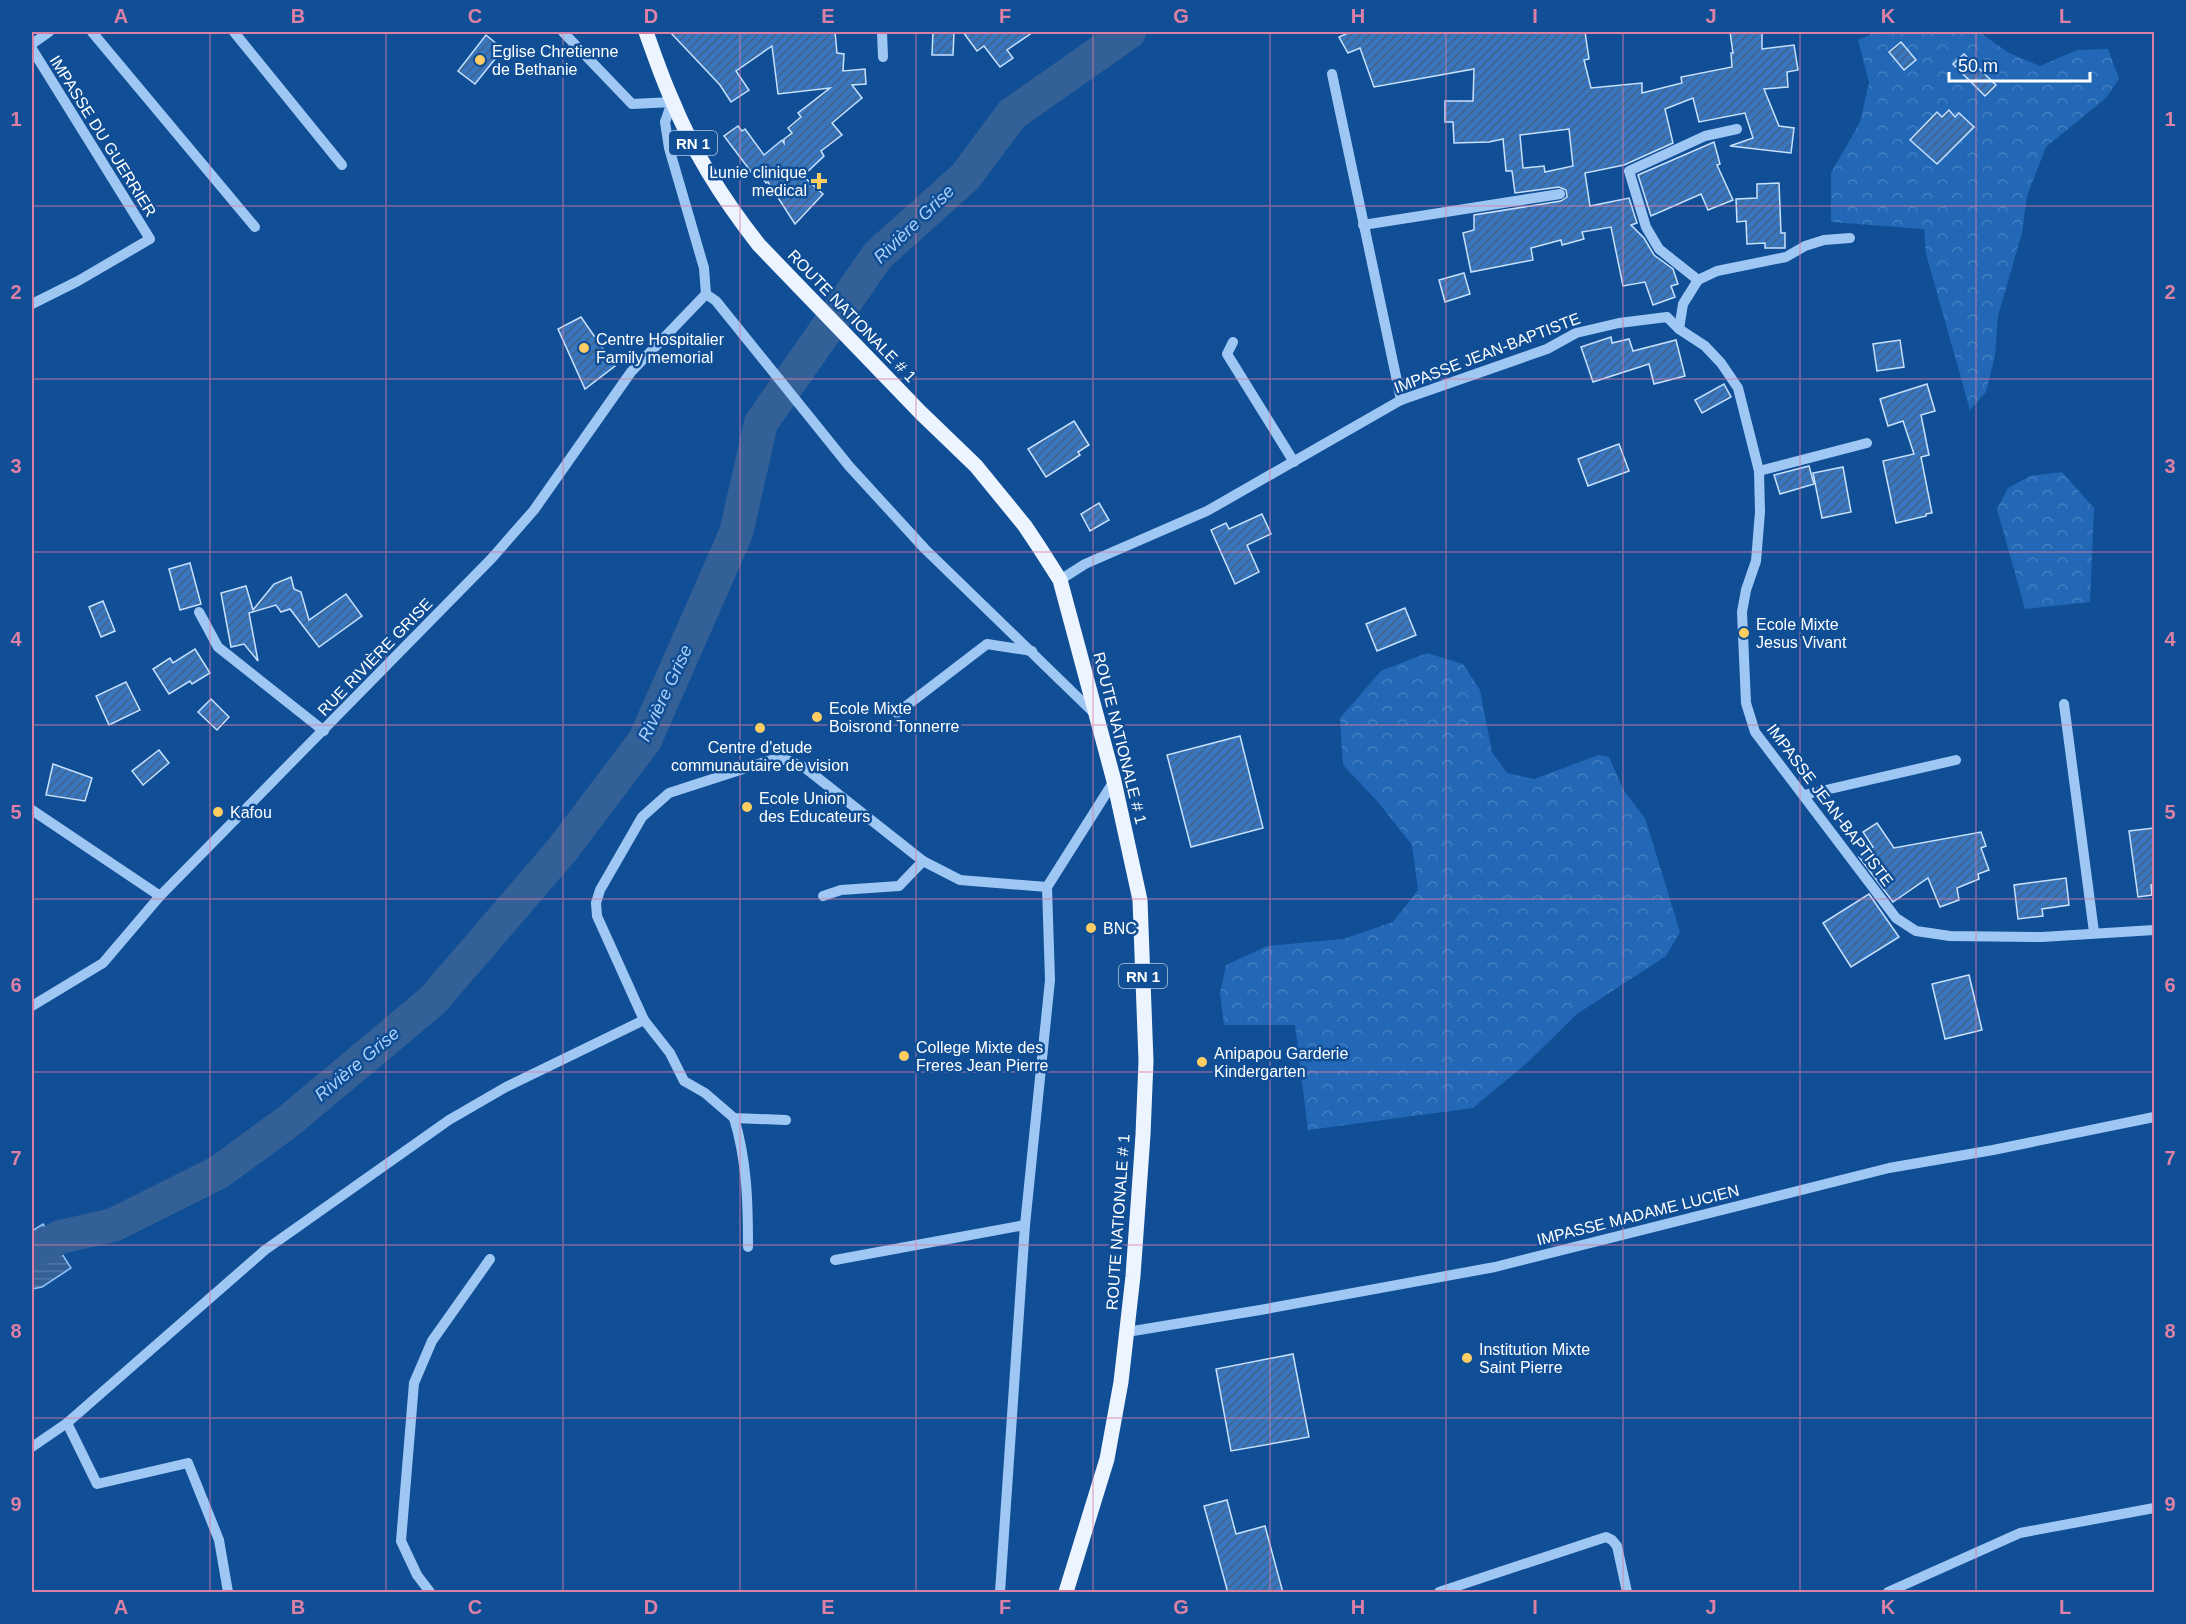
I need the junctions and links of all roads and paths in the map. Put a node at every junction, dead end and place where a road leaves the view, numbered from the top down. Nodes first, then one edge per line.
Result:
1 (49, 32) edge
2 (92, 32) edge
3 (234, 32) edge
4 (563, 32) edge
5 (645, 32) edge
6 (882, 32) edge
7 (32, 44) edge
8 (32, 49) edge
9 (883, 57) dead end
10 (1332, 74) dead end
11 (672, 102) junction
12 (1737, 129) dead end
13 (342, 165) dead end
14 (1560, 194) dead end
15 (1363, 225) junction
16 (255, 227) dead end
17 (1850, 238) dead end
18 (1698, 280) junction
19 (706, 294) junction
20 (32, 304) edge
21 (1679, 329) junction
22 (1233, 342) dead end
23 (1401, 400) junction
24 (1867, 443) dead end
25 (1294, 462) junction
26 (1759, 471) junction
27 (1060, 580) junction
28 (199, 612) dead end
29 (1032, 651) junction
30 (2064, 704) dead end
31 (897, 713) dead end
32 (1098, 717) junction
33 (324, 731) junction
34 (1956, 760) dead end
35 (1114, 781) junction
36 (1804, 795) junction
37 (32, 810) edge
38 (923, 861) junction
39 (1047, 887) junction
40 (160, 896) junction
41 (823, 896) dead end
42 (2154, 930) edge
43 (2094, 932) junction
44 (32, 1006) edge
45 (644, 1020) junction
46 (2154, 1117) edge
47 (734, 1118) junction
48 (786, 1120) dead end
49 (1025, 1225) junction
50 (748, 1247) dead end
51 (490, 1259) dead end
52 (835, 1260) dead end
53 (1127, 1332) junction
54 (67, 1423) junction
55 (32, 1447) edge
56 (2154, 1508) edge
57 (228, 1593) edge
58 (430, 1593) edge
59 (1000, 1593) edge
60 (1066, 1593) edge
61 (1439, 1593) edge
62 (1627, 1593) edge
63 (1888, 1593) edge

1 - 7 street
2 - 16 street
3 - 13 street
4 - 11 street
5 - 11 main road, ROUTE NATIONALE # 1 / RN 1
6 - 9 street
8 - 20 street, IMPASSE DU GUERRIER
10 - 15 street
11 - 19 street
11 - 27 main road, ROUTE NATIONALE # 1 / RN 1
12 - 18 street
14 - 15 street
15 - 23 street
17 - 18 street
18 - 21 street
19 - 29 street
19 - 33 street, RUE RIVIÈRE GRISE
21 - 23 street, IMPASSE JEAN-BAPTISTE
21 - 26 street, IMPASSE JEAN-BAPTISTE
22 - 25 street
23 - 25 street, IMPASSE JEAN-BAPTISTE
24 - 26 street
25 - 27 street, IMPASSE JEAN-BAPTISTE
26 - 36 street, IMPASSE JEAN-BAPTISTE
27 - 32 main road, ROUTE NATIONALE # 1 / RN 1
28 - 33 street
29 - 31 street
29 - 32 street
30 - 43 street
32 - 35 main road, ROUTE NATIONALE # 1 / RN 1
33 - 40 street, RUE RIVIÈRE GRISE
34 - 36 street
35 - 39 street
35 - 53 main road, ROUTE NATIONALE # 1 / RN 1
36 - 43 street, IMPASSE JEAN-BAPTISTE
37 - 40 street
38 - 39 street
38 - 41 street
38 - 45 street
39 - 49 street
40 - 44 street, RUE RIVIÈRE GRISE
42 - 43 street, IMPASSE JEAN-BAPTISTE
45 - 47 street
45 - 54 street
46 - 53 street, IMPASSE MADAME LUCIEN
47 - 48 street
47 - 50 street
49 - 52 street
49 - 59 street
51 - 58 street
53 - 60 main road, ROUTE NATIONALE # 1 / RN 1
54 - 55 street
54 - 57 street
56 - 63 street
61 - 62 street

